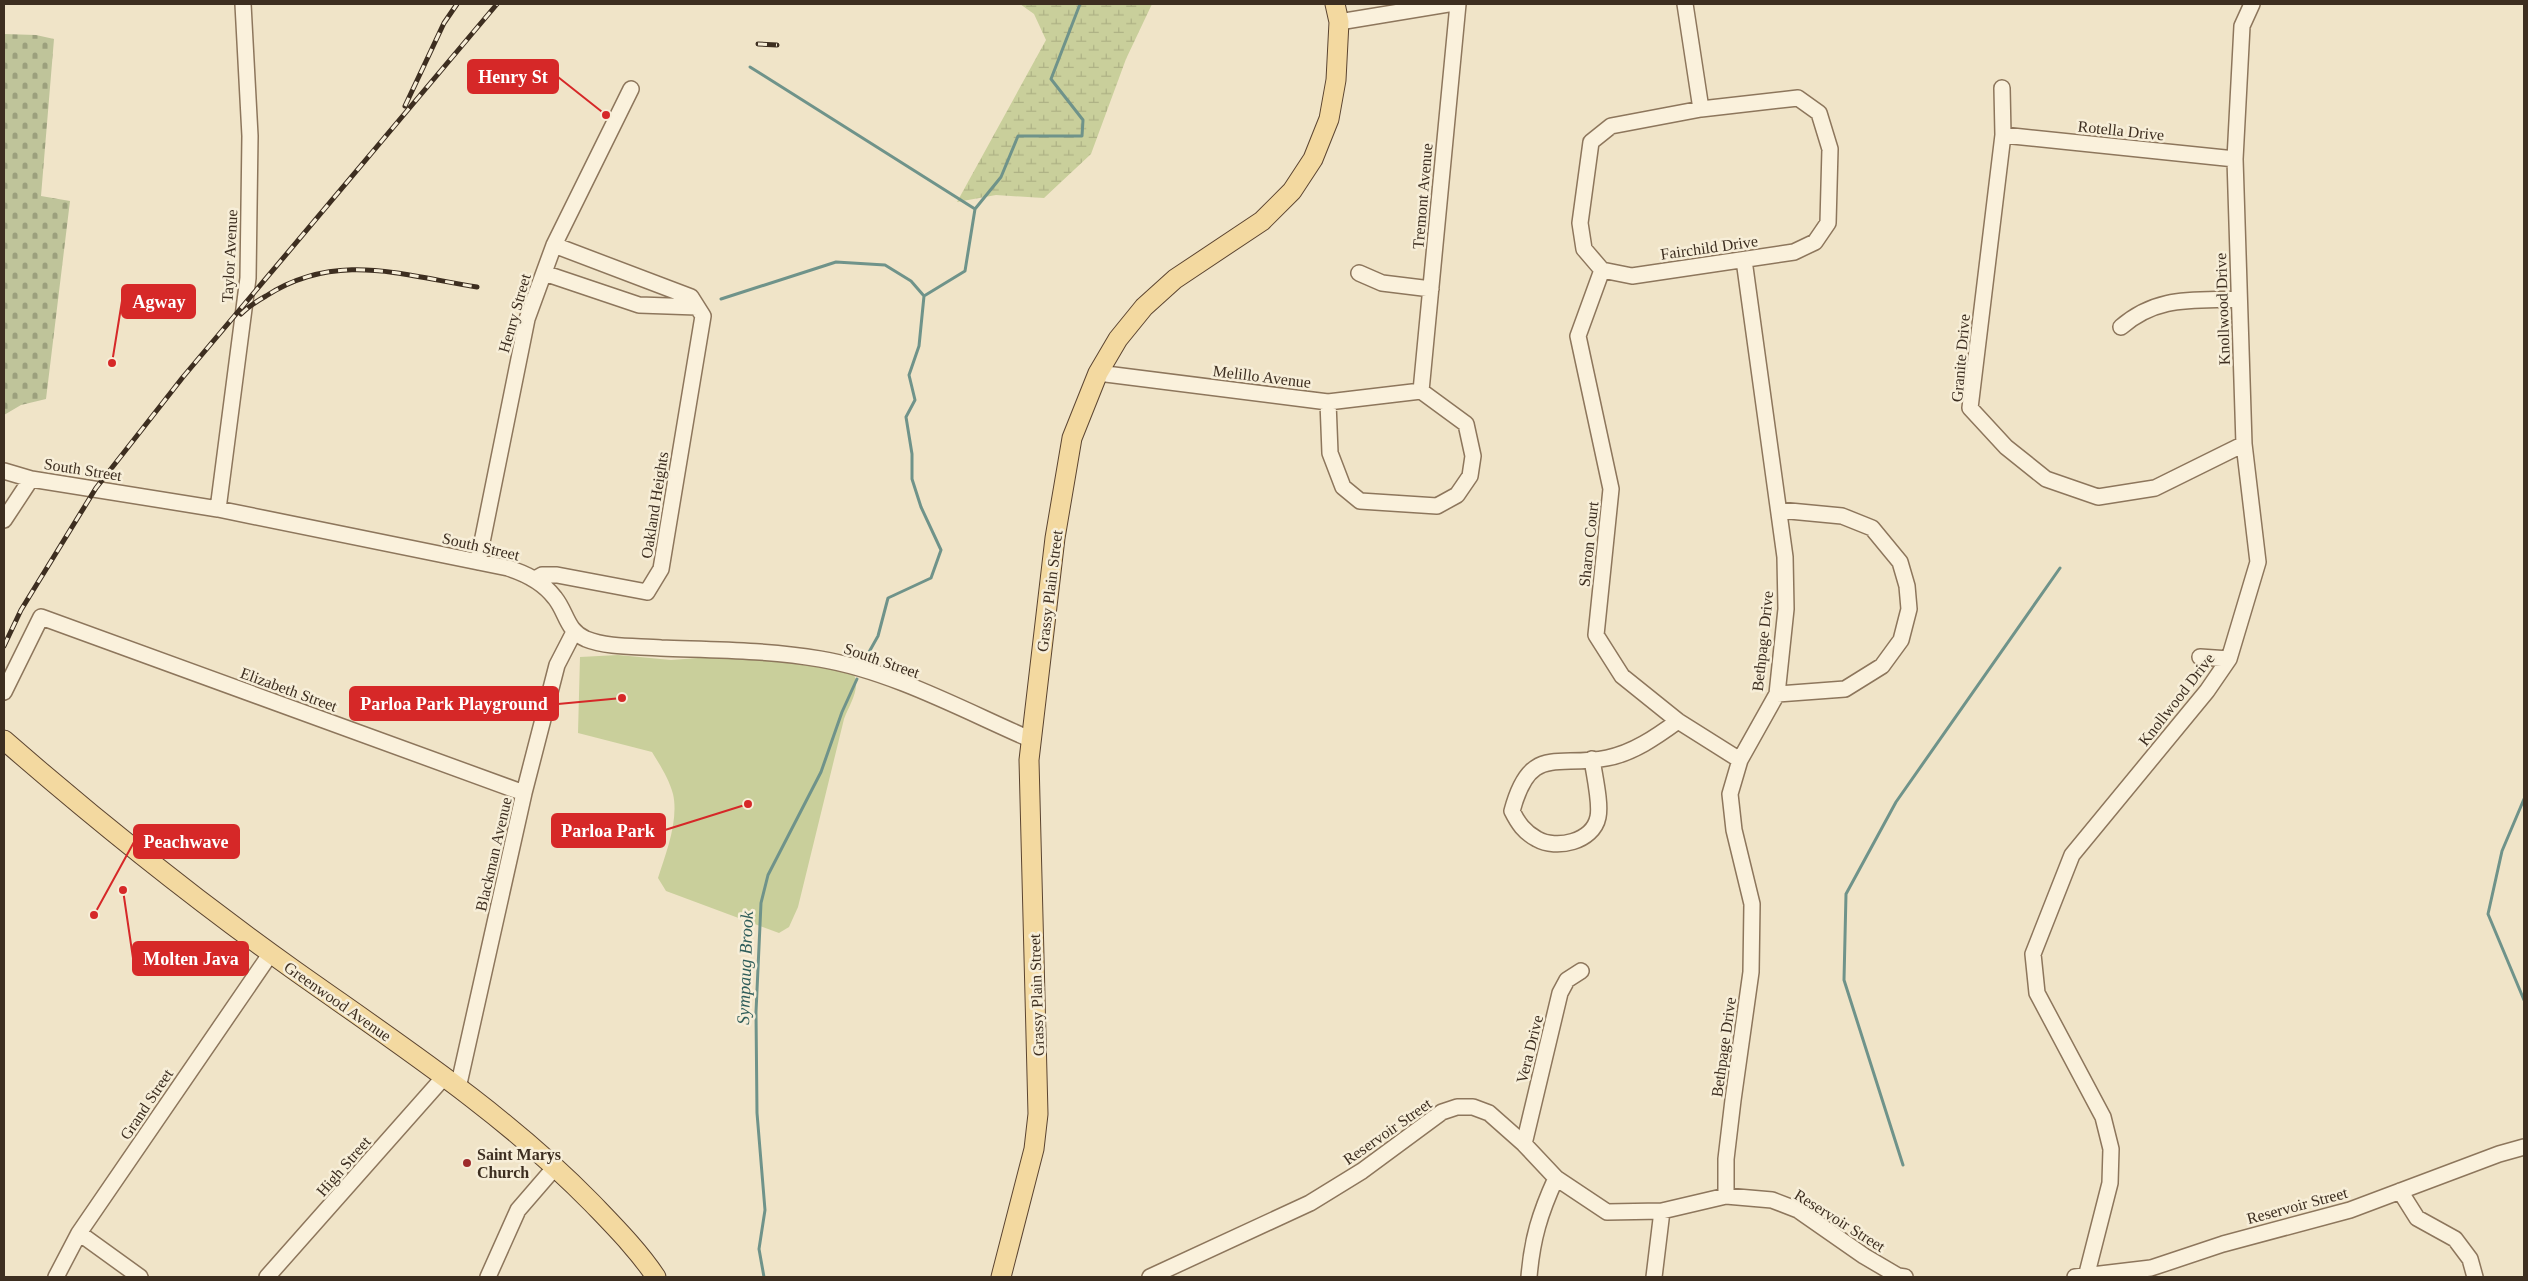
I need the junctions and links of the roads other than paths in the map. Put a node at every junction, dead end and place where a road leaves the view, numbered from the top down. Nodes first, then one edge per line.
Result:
1 (243, 4) edge
2 (1335, 4) edge
3 (1448, 4) edge
4 (1458, 4) edge
5 (1686, 4) edge
6 (2252, 4) edge
7 (1339, 22) junction
8 (2002, 88) dead end
9 (631, 89) dead end
10 (1701, 109) junction
11 (2003, 135) junction
12 (2235, 159) junction
13 (554, 245) junction
14 (1744, 260) junction
15 (1602, 270) junction
16 (544, 273) junction
17 (1359, 273) dead end
18 (1430, 289) junction
19 (2239, 299) junction
20 (697, 308) junction
21 (2121, 327) dead end
22 (1098, 373) junction
23 (1421, 391) junction
24 (1328, 402) junction
25 (2244, 444) junction
26 (4, 472) edge
27 (31, 479) junction
28 (218, 509) junction
29 (1779, 510) junction
30 (4, 520) edge
31 (478, 562) junction
32 (535, 579) junction
33 (574, 632) junction
34 (2200, 657) dead end
35 (2229, 659) junction
36 (4, 692) edge
37 (1777, 694) junction
38 (1678, 721) junction
39 (4, 740) edge
40 (1032, 740) junction
41 (1592, 759) junction
42 (1740, 760) junction
43 (524, 793) junction
44 (271, 953) junction
45 (1581, 971) dead end
46 (451, 1082) junction
47 (1524, 1144) junction
48 (2524, 1147) edge
49 (556, 1166) junction
50 (1556, 1178) junction
51 (2400, 1191) junction
52 (1726, 1196) junction
53 (1662, 1211) junction
54 (79, 1233) junction
55 (56, 1277) edge
56 (140, 1277) edge
57 (267, 1277) edge
58 (488, 1277) edge
59 (656, 1277) edge
60 (1001, 1277) edge
61 (1150, 1277) edge
62 (1528, 1277) edge
63 (1654, 1277) edge
64 (1905, 1277) edge
65 (2075, 1277) edge
66 (2086, 1277) edge
67 (2475, 1277) edge

1 - 28 street, Taylor Avenue
2 - 7 main road, Grassy Plain Street
3 - 7 street
4 - 18 street, Tremont Avenue
5 - 10 street
6 - 12 street, Knollwood Drive
7 - 22 main road, Grassy Plain Street
8 - 11 street, Granite Drive
9 - 13 street, Henry Street
10 - 14 street, Fairchild Drive
10 - 15 street, Fairchild Drive
11 - 12 street, Rotella Drive
11 - 25 street, Granite Drive
12 - 19 street, Knollwood Drive
13 - 16 street, Henry Street
13 - 20 street
14 - 15 street, Fairchild Drive
14 - 29 street, Bethpage Drive
15 - 38 street, Sharon Court
16 - 20 street
16 - 31 street, Henry Street
17 - 18 street
18 - 23 street, Tremont Avenue
19 - 21 street
19 - 25 street, Knollwood Drive
20 - 32 street, Oakland Heights
22 - 24 street, Melillo Avenue
22 - 40 main road, Grassy Plain Street
23 - 24 street, Melillo Avenue
23 - 24 street
25 - 35 street, Knollwood Drive
26 - 27 street, South Street
27 - 28 street, South Street
27 - 30 street
28 - 31 street, South Street
29 - 37 street, Bethpage Drive
29 - 37 street
31 - 32 street, South Street
32 - 33 street, South Street
33 - 40 street, South Street
33 - 43 street, Blackman Avenue
34 - 35 street
35 - 66 street, Knollwood Drive
36 - 43 street, Elizabeth Street
37 - 42 street, Bethpage Drive
38 - 41 street
38 - 42 street, Sharon Court
39 - 44 main road, Greenwood Avenue
40 - 60 main road, Grassy Plain Street
41 - 41 street
42 - 52 street, Bethpage Drive
43 - 46 street, Blackman Avenue
44 - 46 main road, Greenwood Avenue
44 - 54 street, Grand Street
45 - 47 street, Vera Drive
46 - 49 main road, Greenwood Avenue
46 - 57 street, High Street
47 - 50 street, Reservoir Street
47 - 61 street, Reservoir Street
48 - 51 street, Reservoir Street
49 - 58 street
49 - 59 main road, Greenwood Avenue
50 - 53 street, Reservoir Street
50 - 62 street
51 - 66 street, Reservoir Street
51 - 67 street
52 - 53 street, Reservoir Street
52 - 64 street, Reservoir Street
53 - 63 street
54 - 55 street, Grand Street
54 - 56 street
65 - 66 street, Reservoir Street

